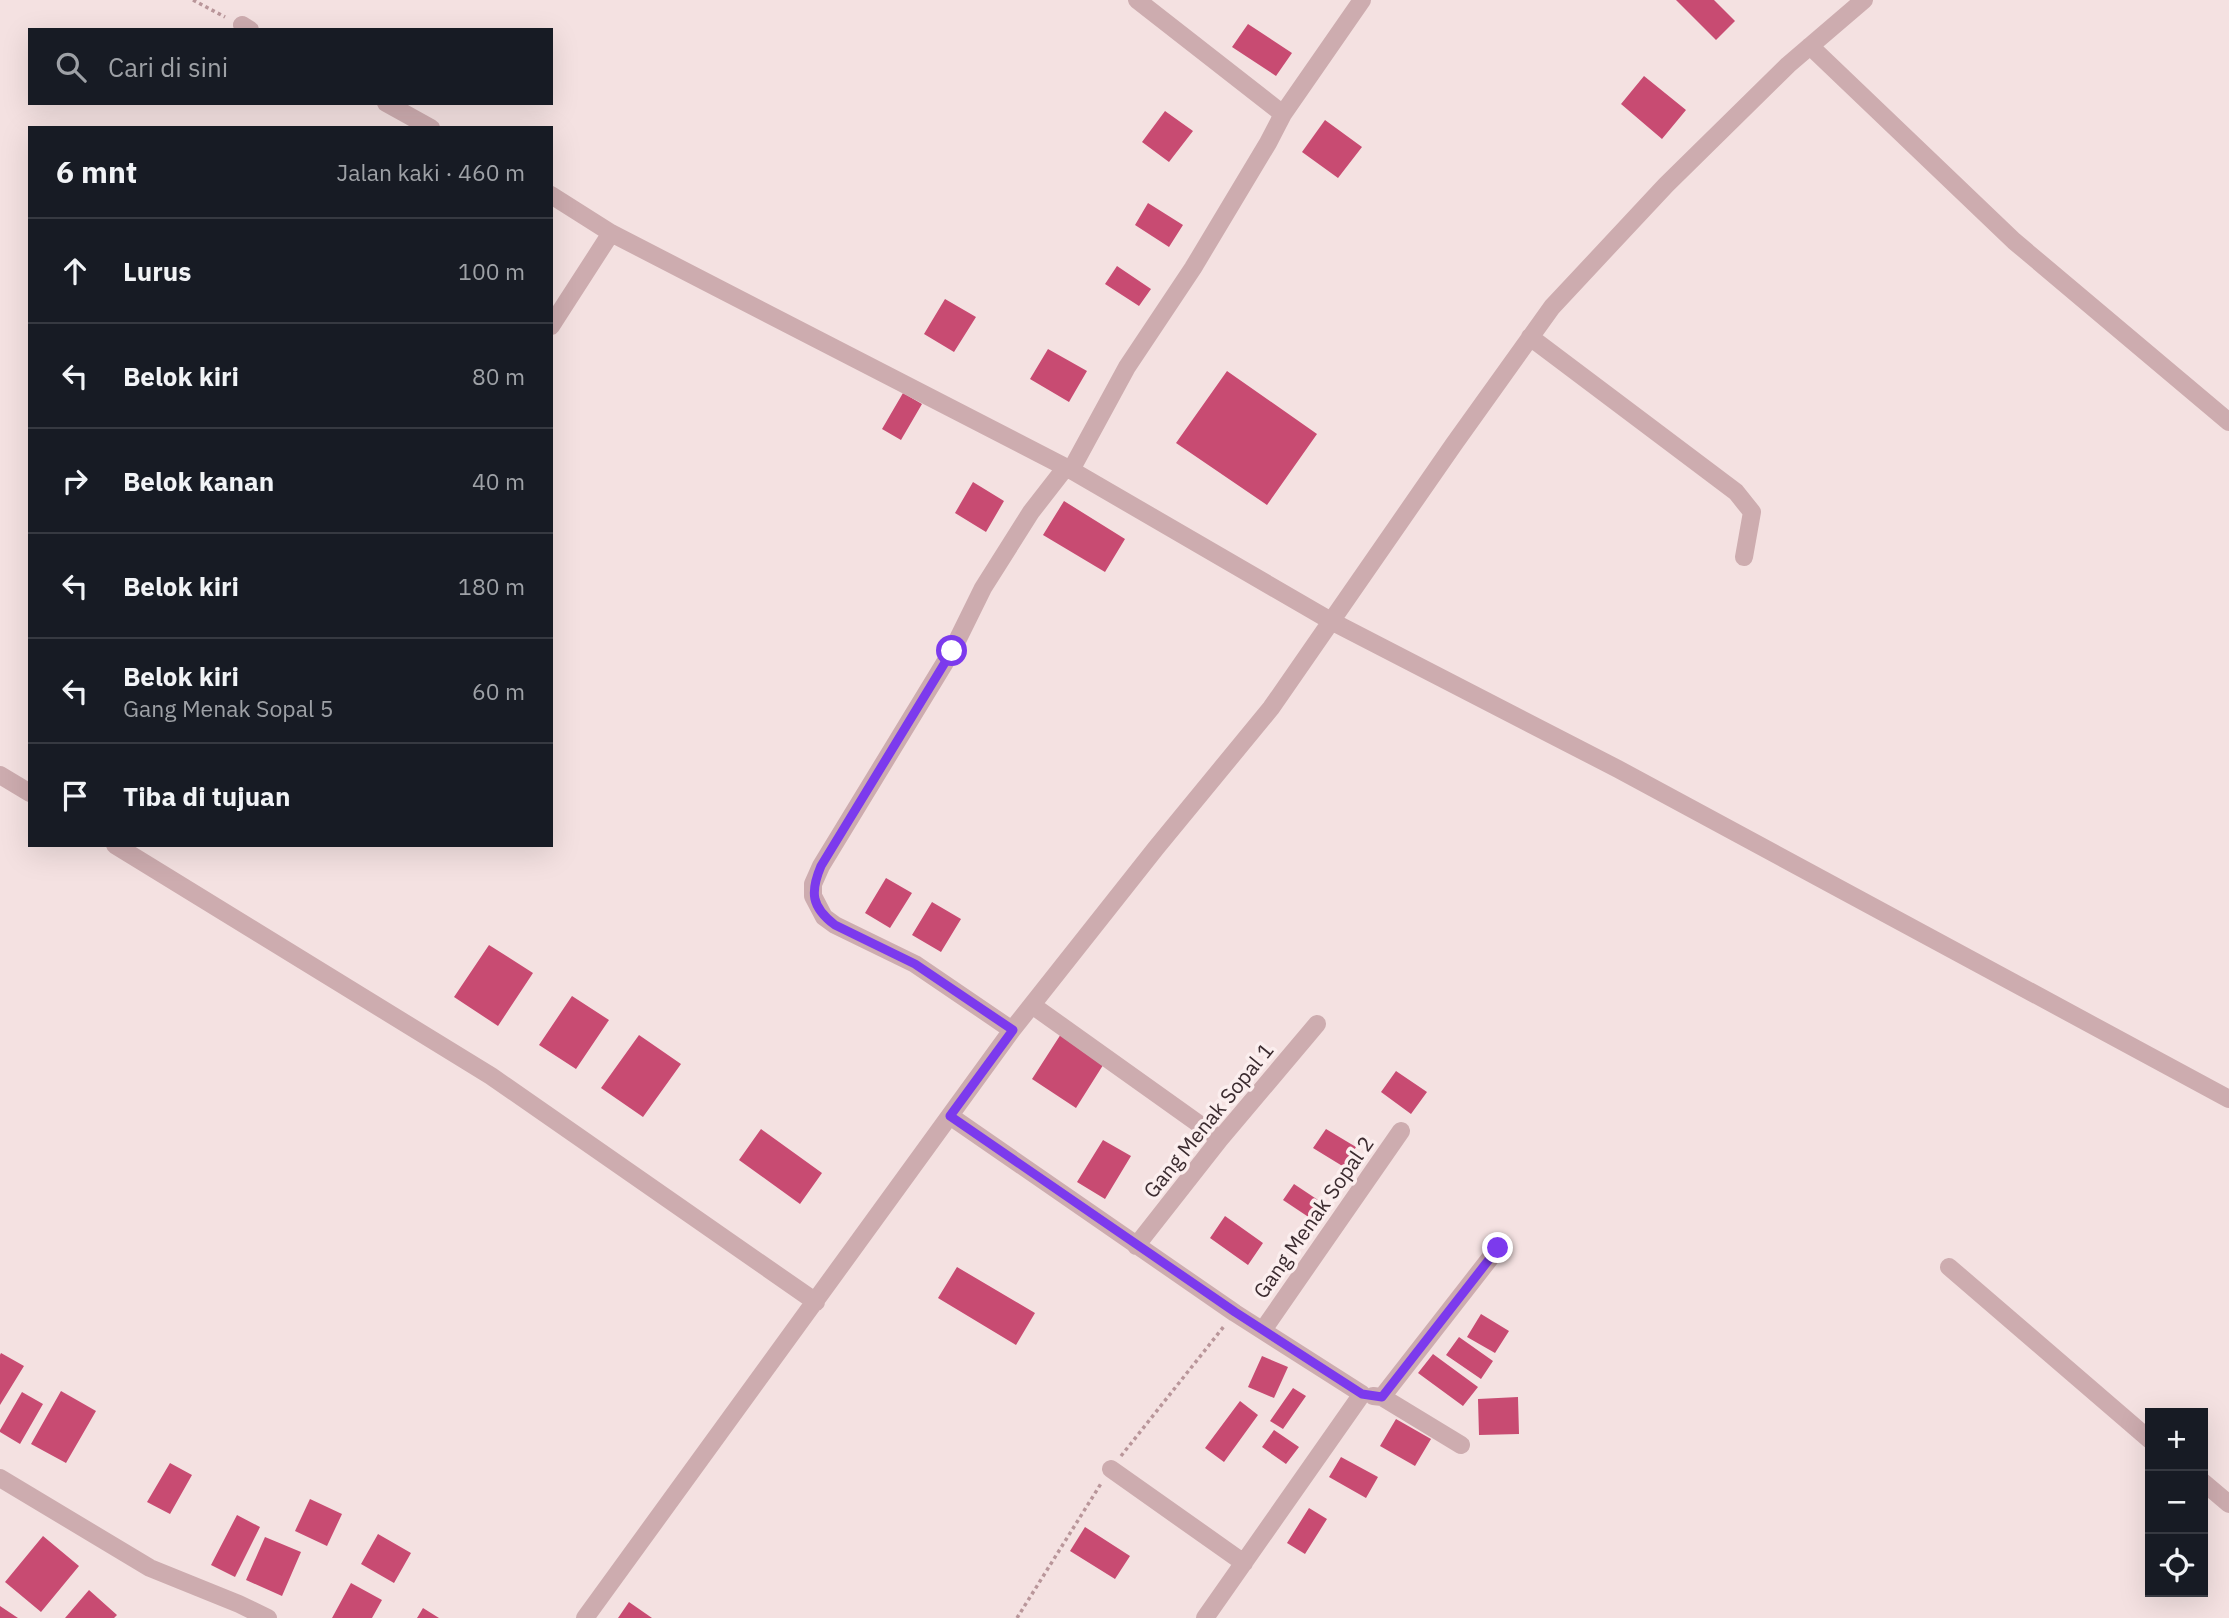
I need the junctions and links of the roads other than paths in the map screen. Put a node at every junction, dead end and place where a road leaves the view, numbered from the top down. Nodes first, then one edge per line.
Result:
1 (1137, 0) edge
2 (1363, 0) edge
3 (1864, 0) edge
4 (1810, 46) junction
5 (390, 105) edge
6 (1283, 114) junction
7 (427, 126) edge
8 (553, 196) edge
9 (611, 233) junction
10 (553, 323) edge
11 (1530, 337) junction
12 (2229, 422) edge
13 (1075, 460) junction
14 (1744, 557) dead end
15 (1331, 621) junction
16 (0, 775) edge
17 (28, 792) edge
18 (118, 847) edge
19 (1032, 1005) junction
20 (1317, 1024) dead end
21 (1013, 1030) junction
22 (2229, 1098) edge
23 (950, 1116) junction
24 (1401, 1130) dead end
25 (1220, 1139) junction
26 (1136, 1246) junction
27 (1498, 1248) dead end
28 (1949, 1267) dead end
29 (816, 1302) junction
30 (1263, 1330) junction
31 (1362, 1394) junction
32 (1382, 1397) junction
33 (2145, 1436) edge
34 (1461, 1445) dead end
35 (1111, 1469) road end
36 (0, 1478) edge
37 (2208, 1486) edge
38 (2229, 1504) edge
39 (1244, 1563) junction
40 (268, 1618) edge
41 (585, 1618) edge
42 (1206, 1618) edge

1 - 6 street
2 - 6 street
3 - 4 street
4 - 11 street
4 - 12 street
5 - 7 street
6 - 13 street
8 - 9 street
9 - 10 street
9 - 13 street
11 - 14 street
11 - 15 street
13 - 15 street
13 - 21 street
15 - 19 street
15 - 22 street
16 - 17 street
18 - 29 street
19 - 21 street
19 - 25 street
20 - 25 street, Gang Menak Sopal 1
21 - 23 street
23 - 26 street
23 - 29 street
24 - 30 street, Gang Menak Sopal 2
25 - 26 street, Gang Menak Sopal 1
26 - 30 street
27 - 32 street
28 - 33 street
29 - 41 street
30 - 31 street
31 - 32 street
31 - 39 street
32 - 34 street
35 - 39 street
36 - 40 street
37 - 38 street
39 - 42 street

